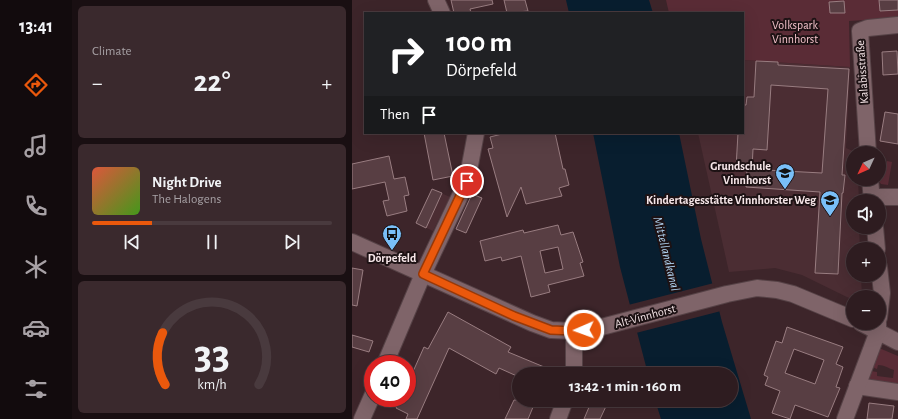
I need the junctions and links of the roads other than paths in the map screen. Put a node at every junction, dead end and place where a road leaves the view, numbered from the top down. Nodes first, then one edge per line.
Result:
1 (436, 0) edge
2 (442, 12) edge
3 (898, 26) edge
4 (476, 134) edge
5 (868, 146) edge
6 (898, 197) edge
7 (886, 198) edge
8 (352, 242) edge
9 (423, 274) junction
10 (846, 316) edge
11 (876, 330) edge
12 (885, 330) edge
13 (574, 331) junction
14 (898, 342) edge
15 (389, 355) edge
16 (574, 367) edge
17 (857, 386) junction
18 (898, 392) edge
19 (367, 407) edge
20 (562, 407) edge
21 (362, 419) edge
22 (558, 419) edge
23 (845, 419) edge

1 - 2 street
3 - 5 street, Kalabisstraße
4 - 9 street
6 - 7 street
8 - 9 street, Alt-Vinnhorst
9 - 13 street, Alt-Vinnhorst
9 - 15 street
10 - 13 street, Alt-Vinnhorst
11 - 17 street
12 - 14 street
13 - 16 street
17 - 18 street
17 - 23 street
19 - 21 street
20 - 22 street

